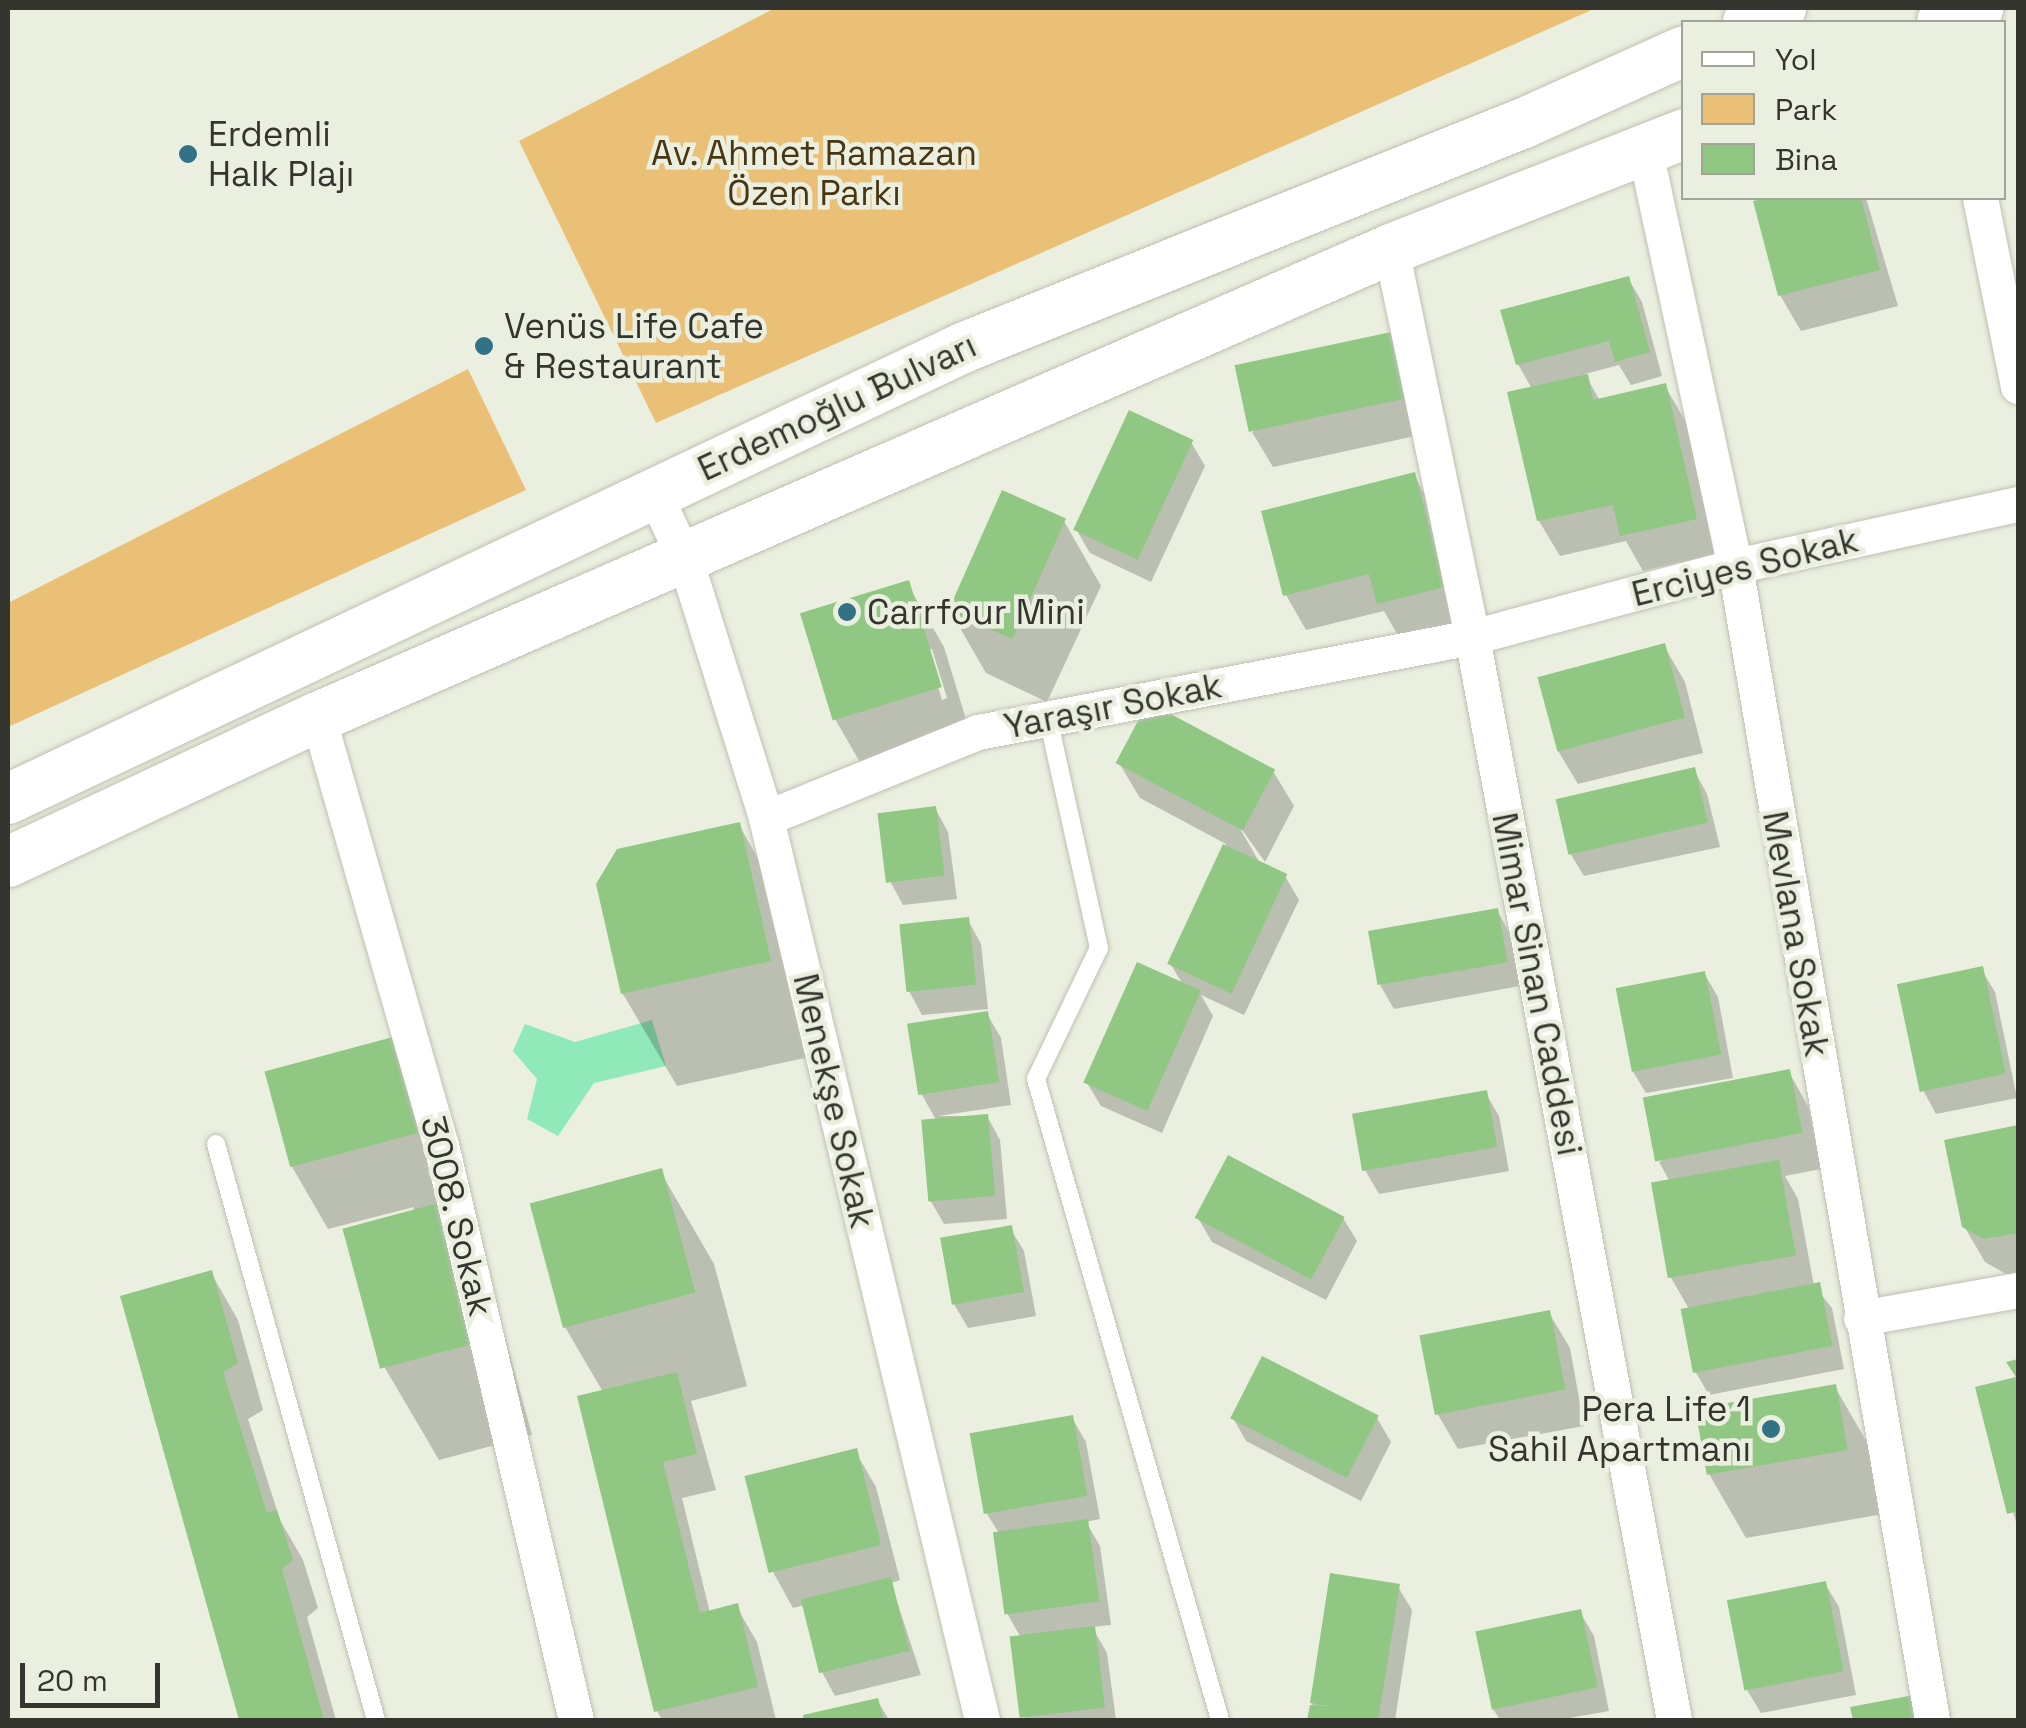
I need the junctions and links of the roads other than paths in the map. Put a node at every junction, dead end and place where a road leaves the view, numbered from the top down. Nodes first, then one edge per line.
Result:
1 (1781, 8) edge
2 (1978, 8) edge
3 (1753, 20) edge
4 (1949, 20) edge
5 (1681, 52) edge
6 (1664, 142) edge
7 (1980, 200) edge
8 (1391, 249) junction
9 (2018, 386) edge
10 (653, 491) junction
11 (2018, 504) edge
12 (686, 559) junction
13 (1734, 566) junction
14 (1472, 637) junction
15 (318, 718) junction
16 (1048, 718) junction
17 (8, 799) edge
18 (766, 818) junction
19 (8, 862) edge
20 (216, 1144) dead end
21 (2018, 1290) edge
22 (1860, 1318) junction
23 (376, 1720) edge
24 (576, 1720) edge
25 (982, 1720) edge
26 (1220, 1720) edge
27 (1674, 1720) edge
28 (1932, 1720) edge

1 - 3 main road
2 - 4 main road
5 - 10 main road, Erdemoğlu Bulvarı
6 - 8 main road
6 - 13 street, Mevlana Sokak
7 - 9 street
8 - 12 main road
8 - 14 street, Mimar Sinan Caddesi
10 - 12 street, Menekşe Sokak
10 - 17 main road, Erdemoğlu Bulvarı
11 - 13 street, Erciyes Sokak
12 - 15 main road
12 - 18 street, Menekşe Sokak
13 - 14 street, Erciyes Sokak
13 - 22 street, Mevlana Sokak
14 - 16 street, Yaraşır Sokak
14 - 27 street, Mimar Sinan Caddesi
15 - 19 main road
15 - 24 street, 3008. Sokak
16 - 18 street, Yaraşır Sokak
16 - 26 lane
18 - 25 street, Menekşe Sokak
20 - 23 lane
21 - 22 street
22 - 28 street, Mevlana Sokak

